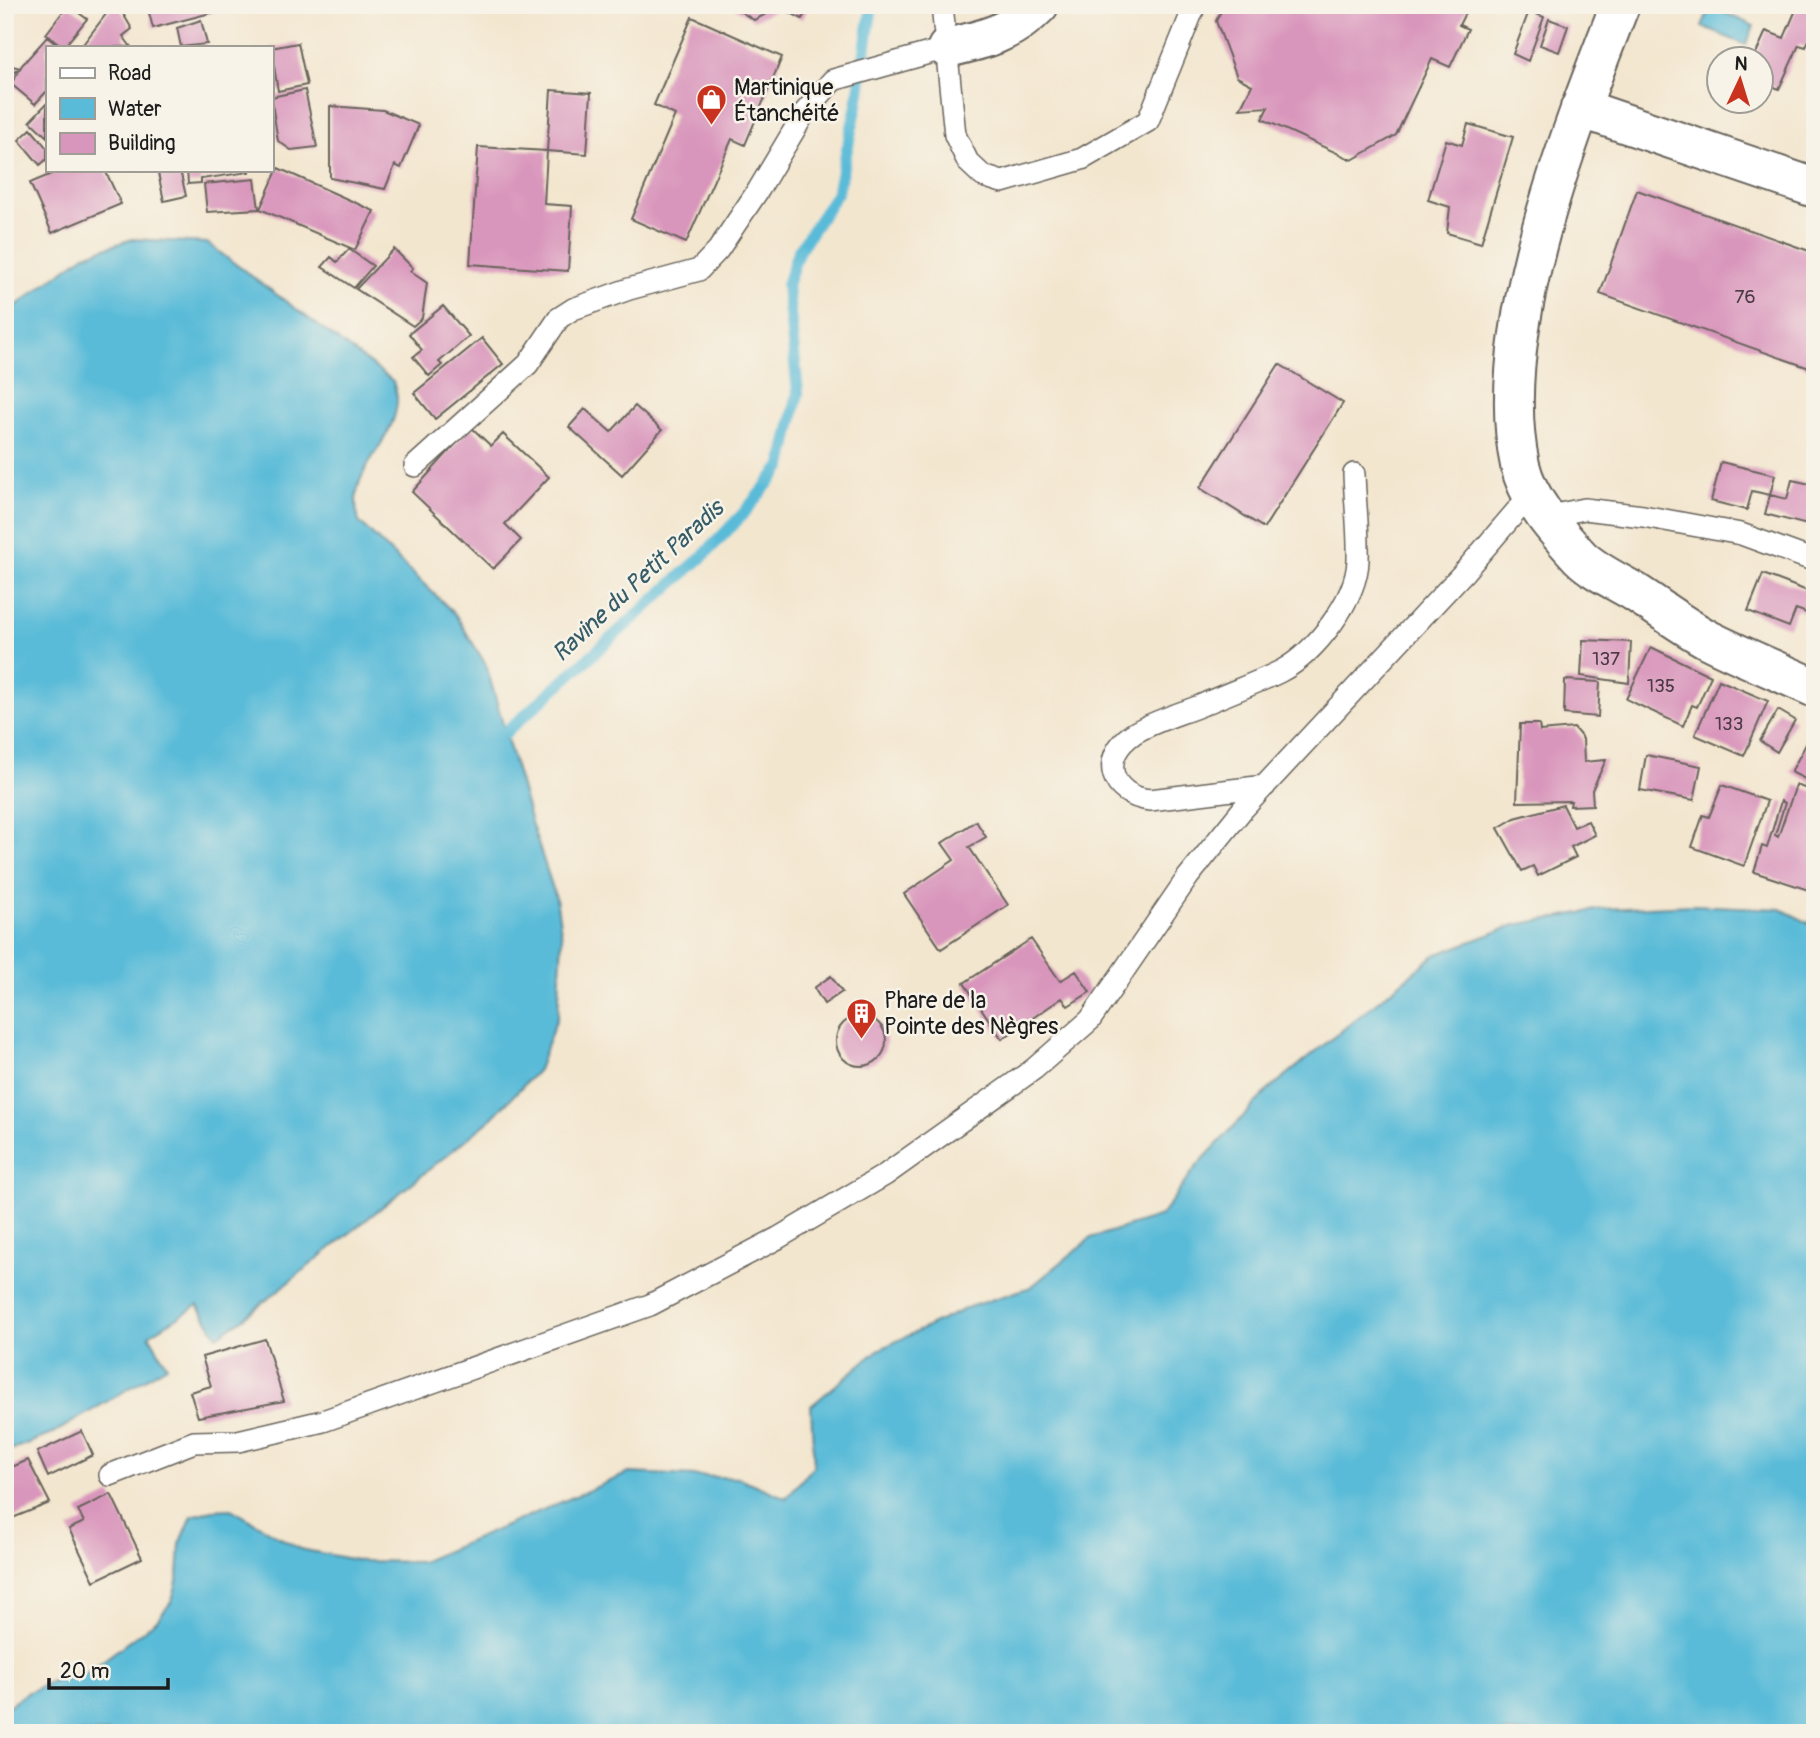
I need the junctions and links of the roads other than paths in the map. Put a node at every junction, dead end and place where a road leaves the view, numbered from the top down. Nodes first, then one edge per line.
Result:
1 (942, 5) edge
2 (1039, 5) edge
3 (1195, 5) edge
4 (1620, 5) edge
5 (947, 48) junction
6 (1580, 108) junction
7 (1815, 188) edge
8 (415, 466) dead end
9 (1354, 474) dead end
10 (1539, 506) junction
11 (1815, 561) edge
12 (1815, 688) edge
13 (1265, 786) junction
14 (110, 1475) dead end

1 - 5 lane
2 - 5 street
3 - 5 lane
4 - 6 street
5 - 8 lane
6 - 7 street
6 - 10 street
9 - 13 lane
10 - 11 lane
10 - 12 street
10 - 13 lane
13 - 14 lane

